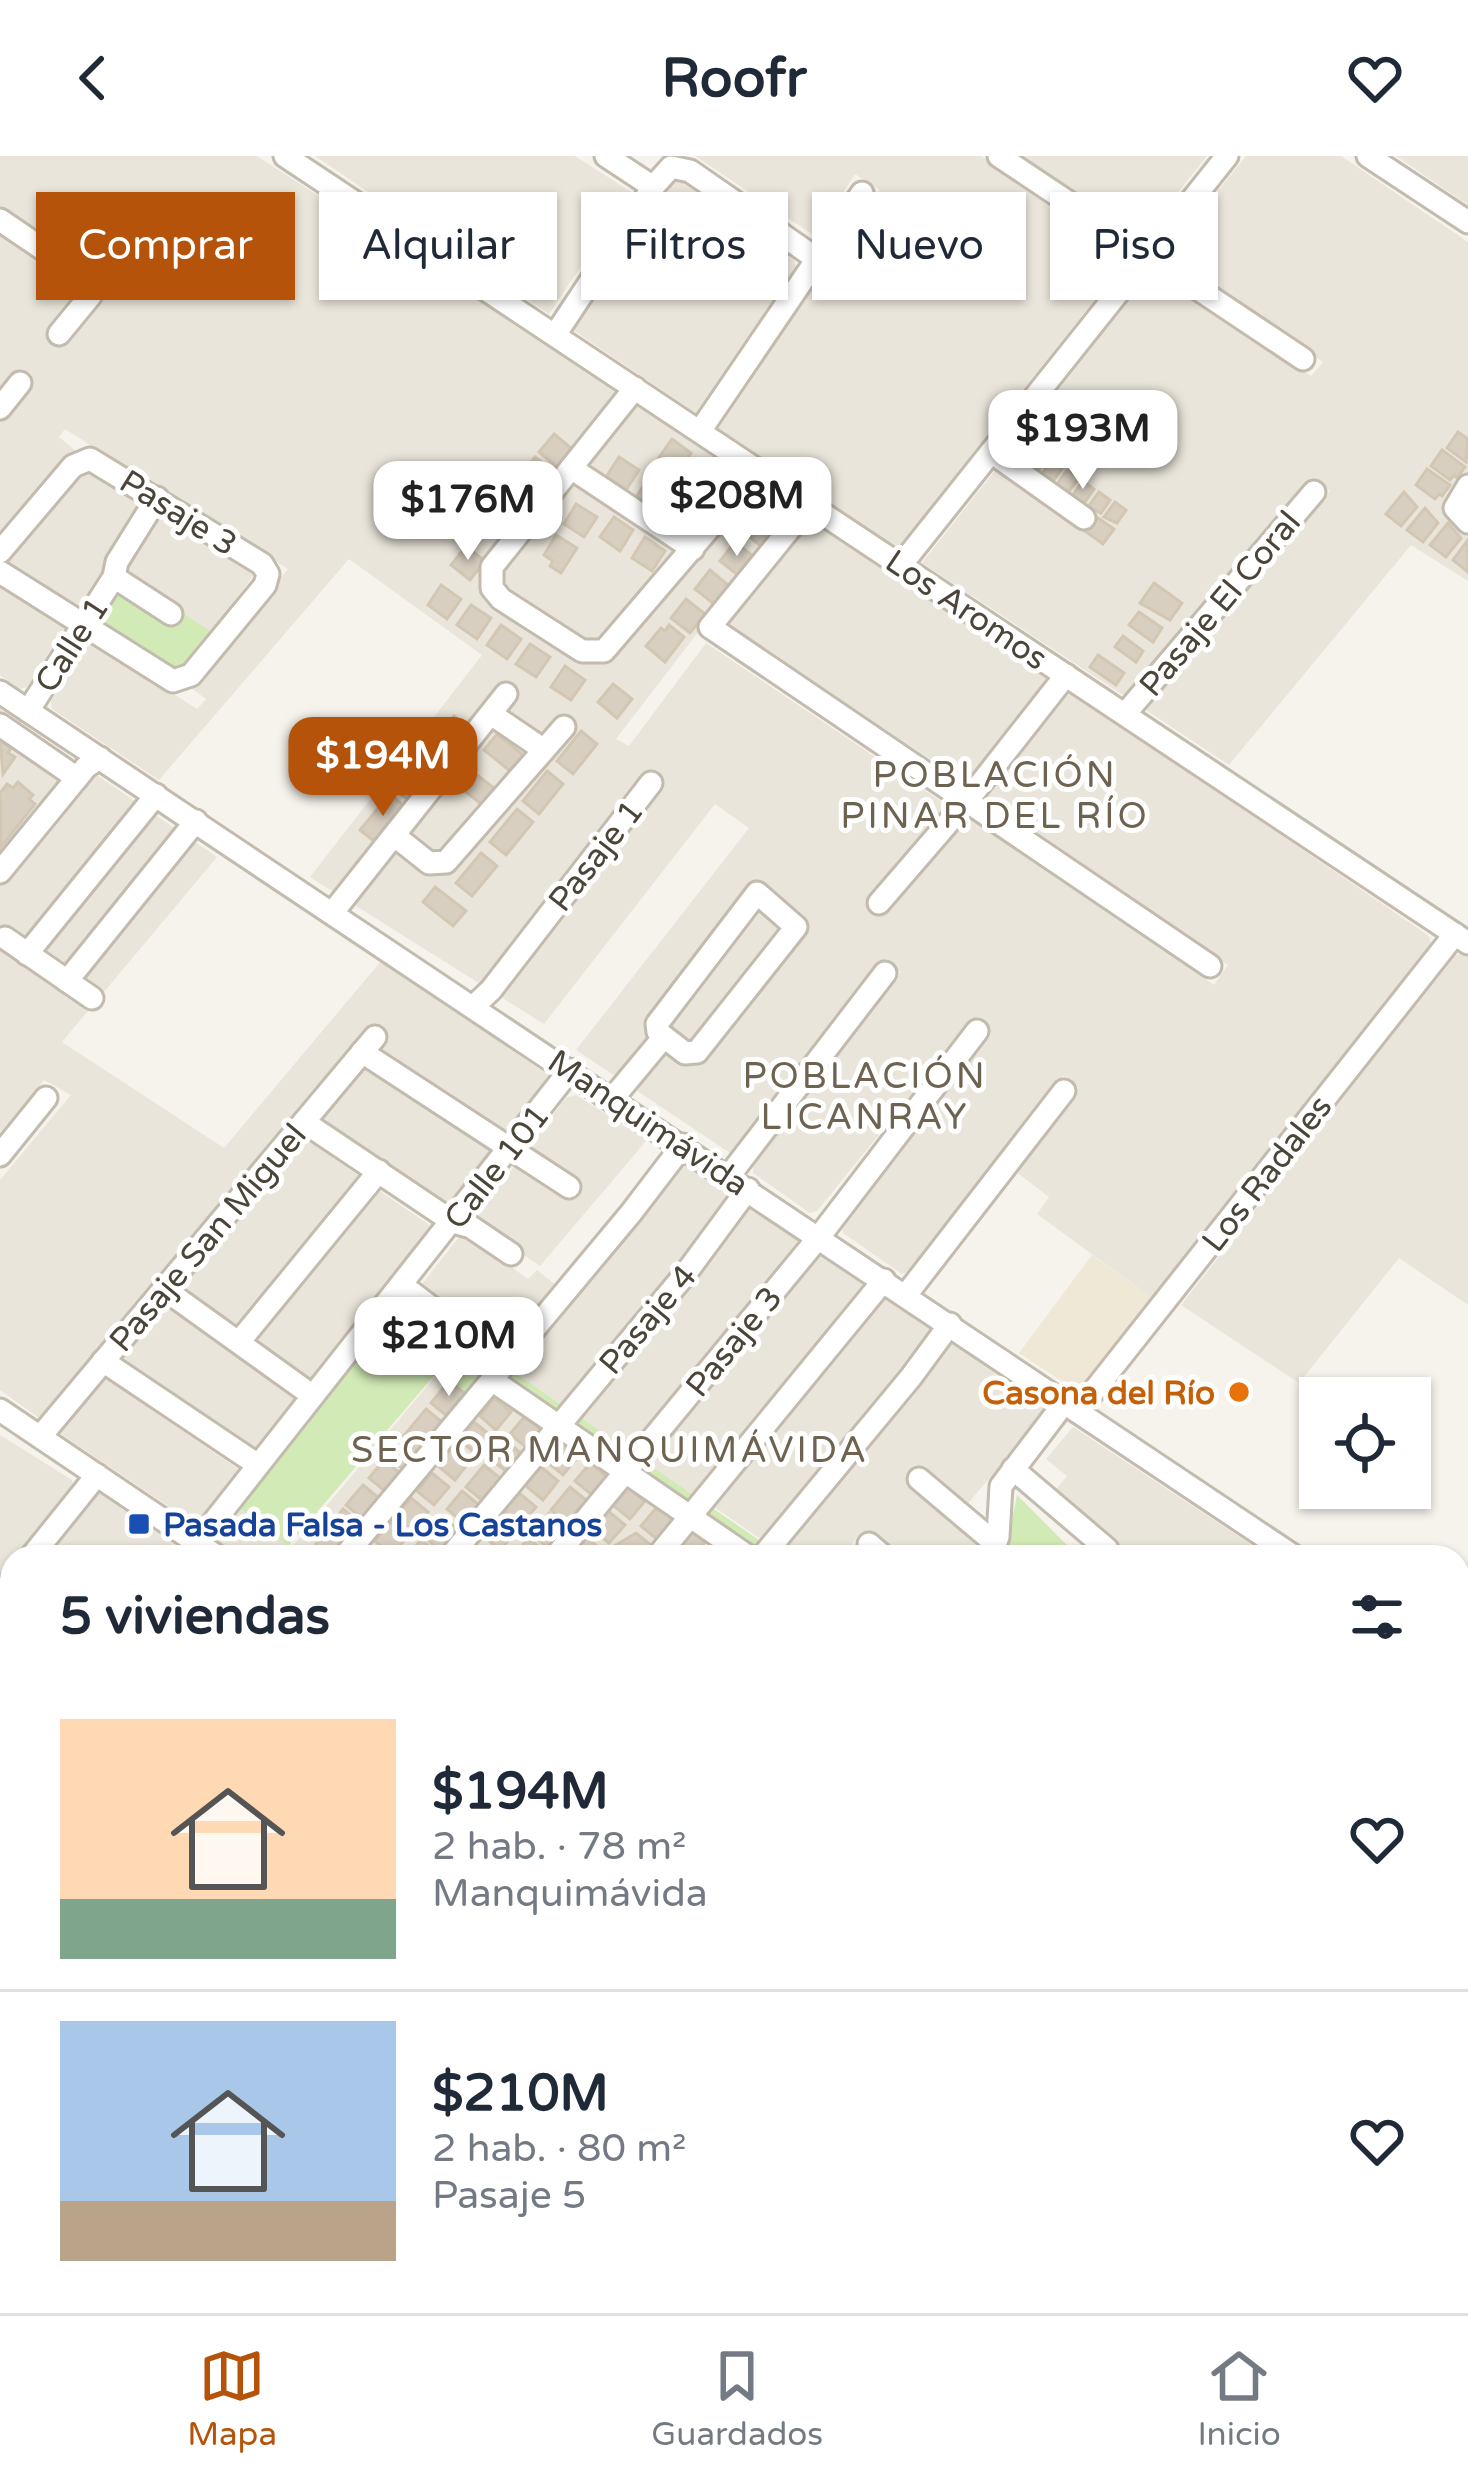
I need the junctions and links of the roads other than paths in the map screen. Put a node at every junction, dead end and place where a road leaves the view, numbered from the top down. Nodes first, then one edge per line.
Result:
1 (285, 156) edge
2 (606, 156) edge
3 (999, 156) edge
4 (1227, 156) edge
5 (1368, 156) edge
6 (653, 187) junction
7 (1053, 192) edge
8 (1198, 192) edge
9 (1468, 222) edge
10 (3, 228) edge
11 (812, 256) edge
12 (812, 266) edge
13 (1112, 300) edge
14 (1215, 300) edge
15 (59, 334) dead end
16 (555, 335) junction
17 (1303, 359) dead end
18 (20, 383) dead end
19 (634, 388) junction
20 (0, 408) edge
21 (700, 431) junction
22 (991, 452) junction
23 (571, 468) junction
24 (759, 470) junction
25 (1468, 486) edge
26 (1314, 492) dead end
27 (157, 498) junction
28 (810, 504) junction
29 (1084, 518) dead end
30 (1468, 523) edge
31 (692, 549) junction
32 (0, 553) edge
33 (901, 565) junction
34 (0, 572) edge
35 (114, 577) junction
36 (171, 614) dead end
37 (83, 626) junction
38 (1066, 675) junction
39 (0, 692) edge
40 (506, 694) dead end
41 (28, 711) junction
42 (491, 714) junction
43 (1125, 714) junction
44 (0, 725) edge
45 (564, 727) dead end
46 (544, 750) junction
47 (100, 758) junction
48 (77, 778) junction
49 (651, 783) dead end
50 (156, 795) junction
51 (967, 802) junction
52 (196, 821) junction
53 (395, 836) junction
54 (0, 872) edge
55 (879, 903) dead end
56 (333, 913) junction
57 (5, 938) dead end
58 (1461, 939) edge
59 (27, 954) junction
60 (1210, 966) dead end
61 (885, 973) dead end
62 (67, 981) junction
63 (92, 998) dead end
64 (474, 1006) junction
65 (976, 1031) dead end
66 (663, 1038) junction
67 (571, 1070) junction
68 (1064, 1090) dead end
69 (613, 1098) junction
70 (46, 1099) dead end
71 (304, 1122) junction
72 (683, 1145) junction
73 (510, 1149) junction
74 (0, 1155) edge
75 (379, 1172) junction
76 (739, 1183) junction
77 (569, 1187) dead end
78 (453, 1222) junction
79 (819, 1237) junction
80 (511, 1254) dead end
81 (884, 1280) junction
82 (403, 1286) junction
83 (164, 1288) junction
84 (906, 1295) junction
85 (448, 1320) dead end
86 (950, 1324) junction
87 (239, 1342) junction
88 (103, 1361) junction
89 (492, 1380) junction
90 (313, 1396) junction
91 (1071, 1406) junction
92 (0, 1410) edge
93 (559, 1425) junction
94 (40, 1437) junction
95 (258, 1465) junction
96 (1013, 1469) junction
97 (626, 1471) junction
98 (98, 1475) junction
99 (919, 1479) dead end
100 (692, 1517) junction
101 (41, 1545) edge
102 (197, 1545) edge
103 (210, 1545) edge
104 (354, 1545) edge
105 (460, 1545) edge
106 (565, 1545) edge
107 (668, 1545) edge
108 (732, 1545) edge
109 (772, 1545) edge
110 (985, 1545) edge
111 (994, 1545) edge
112 (1102, 1545) edge
113 (1277, 1545) edge

1 - 16 street, Los Aromos
2 - 6 street
3 - 7 street
4 - 8 street
5 - 9 street
6 - 11 street
6 - 16 street
10 - 15 street
12 - 21 street
13 - 22 street
14 - 17 street
16 - 19 street, Los Aromos
18 - 20 street
19 - 21 street, Los Aromos
19 - 23 street
21 - 24 street, Los Aromos
22 - 29 street
22 - 33 street
23 - 31 street
23 - 31 street
24 - 28 street, Los Aromos
24 - 31 street
25 - 30 street
26 - 43 street, Pasaje El Coral
27 - 32 street, Pasaje 3
27 - 35 street, Calle 1
27 - 37 street, Pasaje 3
28 - 33 street, Los Aromos
28 - 51 street
33 - 38 street, Los Aromos
34 - 37 street
35 - 36 street
35 - 37 street, Calle 1
37 - 41 street, Calle 1
38 - 43 street, Los Aromos
38 - 51 street
39 - 41 street, Manquimávida
40 - 42 street
41 - 47 street, Manquimávida
42 - 46 street
42 - 53 street
43 - 58 street, Los Aromos
44 - 48 street
45 - 46 street
46 - 53 street
47 - 48 street
47 - 50 street, Manquimávida
48 - 54 street
49 - 64 street, Pasaje 1
50 - 52 street, Manquimávida
50 - 59 street
51 - 55 street
51 - 60 street
52 - 56 street, Manquimávida
52 - 62 street
53 - 56 street
56 - 64 street, Manquimávida
57 - 59 street
58 - 91 street, Los Radales
59 - 62 street
61 - 76 street
62 - 63 street
64 - 67 street, Manquimávida
65 - 79 street, Pasaje 3
66 - 66 street
66 - 69 street
67 - 69 street, Manquimávida
67 - 73 street, Calle 101
68 - 84 street
69 - 72 street, Manquimávida
70 - 74 street
71 - 73 street, Pasaje San Miguel
71 - 75 street
71 - 83 street, Pasaje San Miguel
72 - 76 street, Manquimávida
72 - 89 street
73 - 77 street
73 - 78 street, Calle 101
75 - 78 street
75 - 87 street
76 - 79 street, Manquimávida
76 - 93 street, Pasaje 4
78 - 80 street
78 - 82 street, Calle 101
79 - 81 street, Manquimávida
79 - 97 street, Pasaje 3
81 - 84 street, Manquimávida
81 - 100 street
82 - 85 street
82 - 90 street, Calle 101
83 - 87 street
83 - 88 street, Pasaje San Miguel
84 - 86 street, Manquimávida
86 - 91 street, Manquimávida
86 - 109 street
87 - 90 street
88 - 94 street, Pasaje San Miguel
88 - 95 street
89 - 93 street
89 - 104 street
90 - 95 street, Calle 101
91 - 96 street, Los Radales
91 - 113 street, Manquimávida
92 - 94 street
93 - 97 street
93 - 105 street, Pasaje 4
94 - 98 street
95 - 103 street, Calle 101
96 - 111 street
96 - 112 street
97 - 100 street
97 - 106 street, Pasaje 3
98 - 101 street
98 - 102 street
99 - 110 street
100 - 107 street
100 - 108 street

